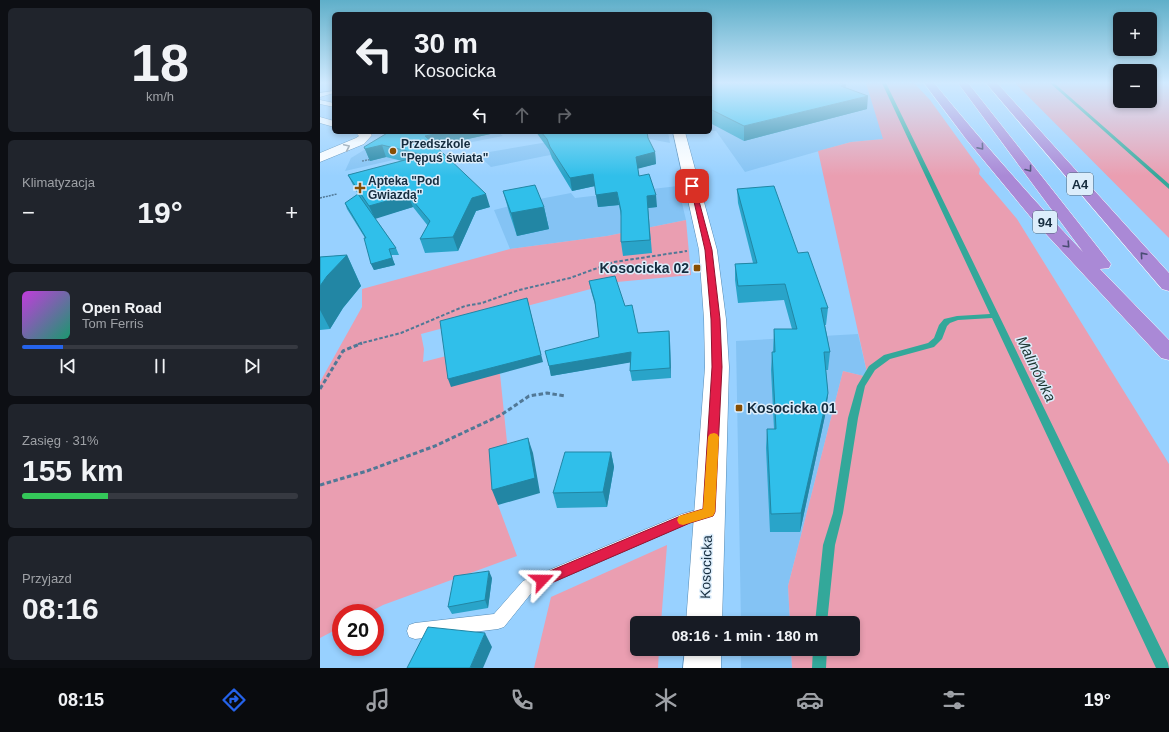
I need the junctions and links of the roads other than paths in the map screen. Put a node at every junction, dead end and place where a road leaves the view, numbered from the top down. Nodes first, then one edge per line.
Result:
1 (954, 114) edge
2 (987, 114) edge
3 (1019, 114) edge
4 (320, 120) edge
5 (332, 123) edge
6 (364, 134) edge
7 (679, 134) edge
8 (320, 158) edge
9 (1169, 284) edge
10 (1169, 353) edge
11 (709, 512) junction
12 (704, 616) edge
13 (415, 631) dead end
14 (703, 656) edge
15 (702, 668) edge

1 -> 10 highway, 94
2 -> 10 highway, A4
9 -> 3 highway, A4
4 - 5 street
8 -> 6 street
7 - 11 street, Kosocicka
11 - 12 street, Kosocicka
11 - 13 lane
14 - 15 street

